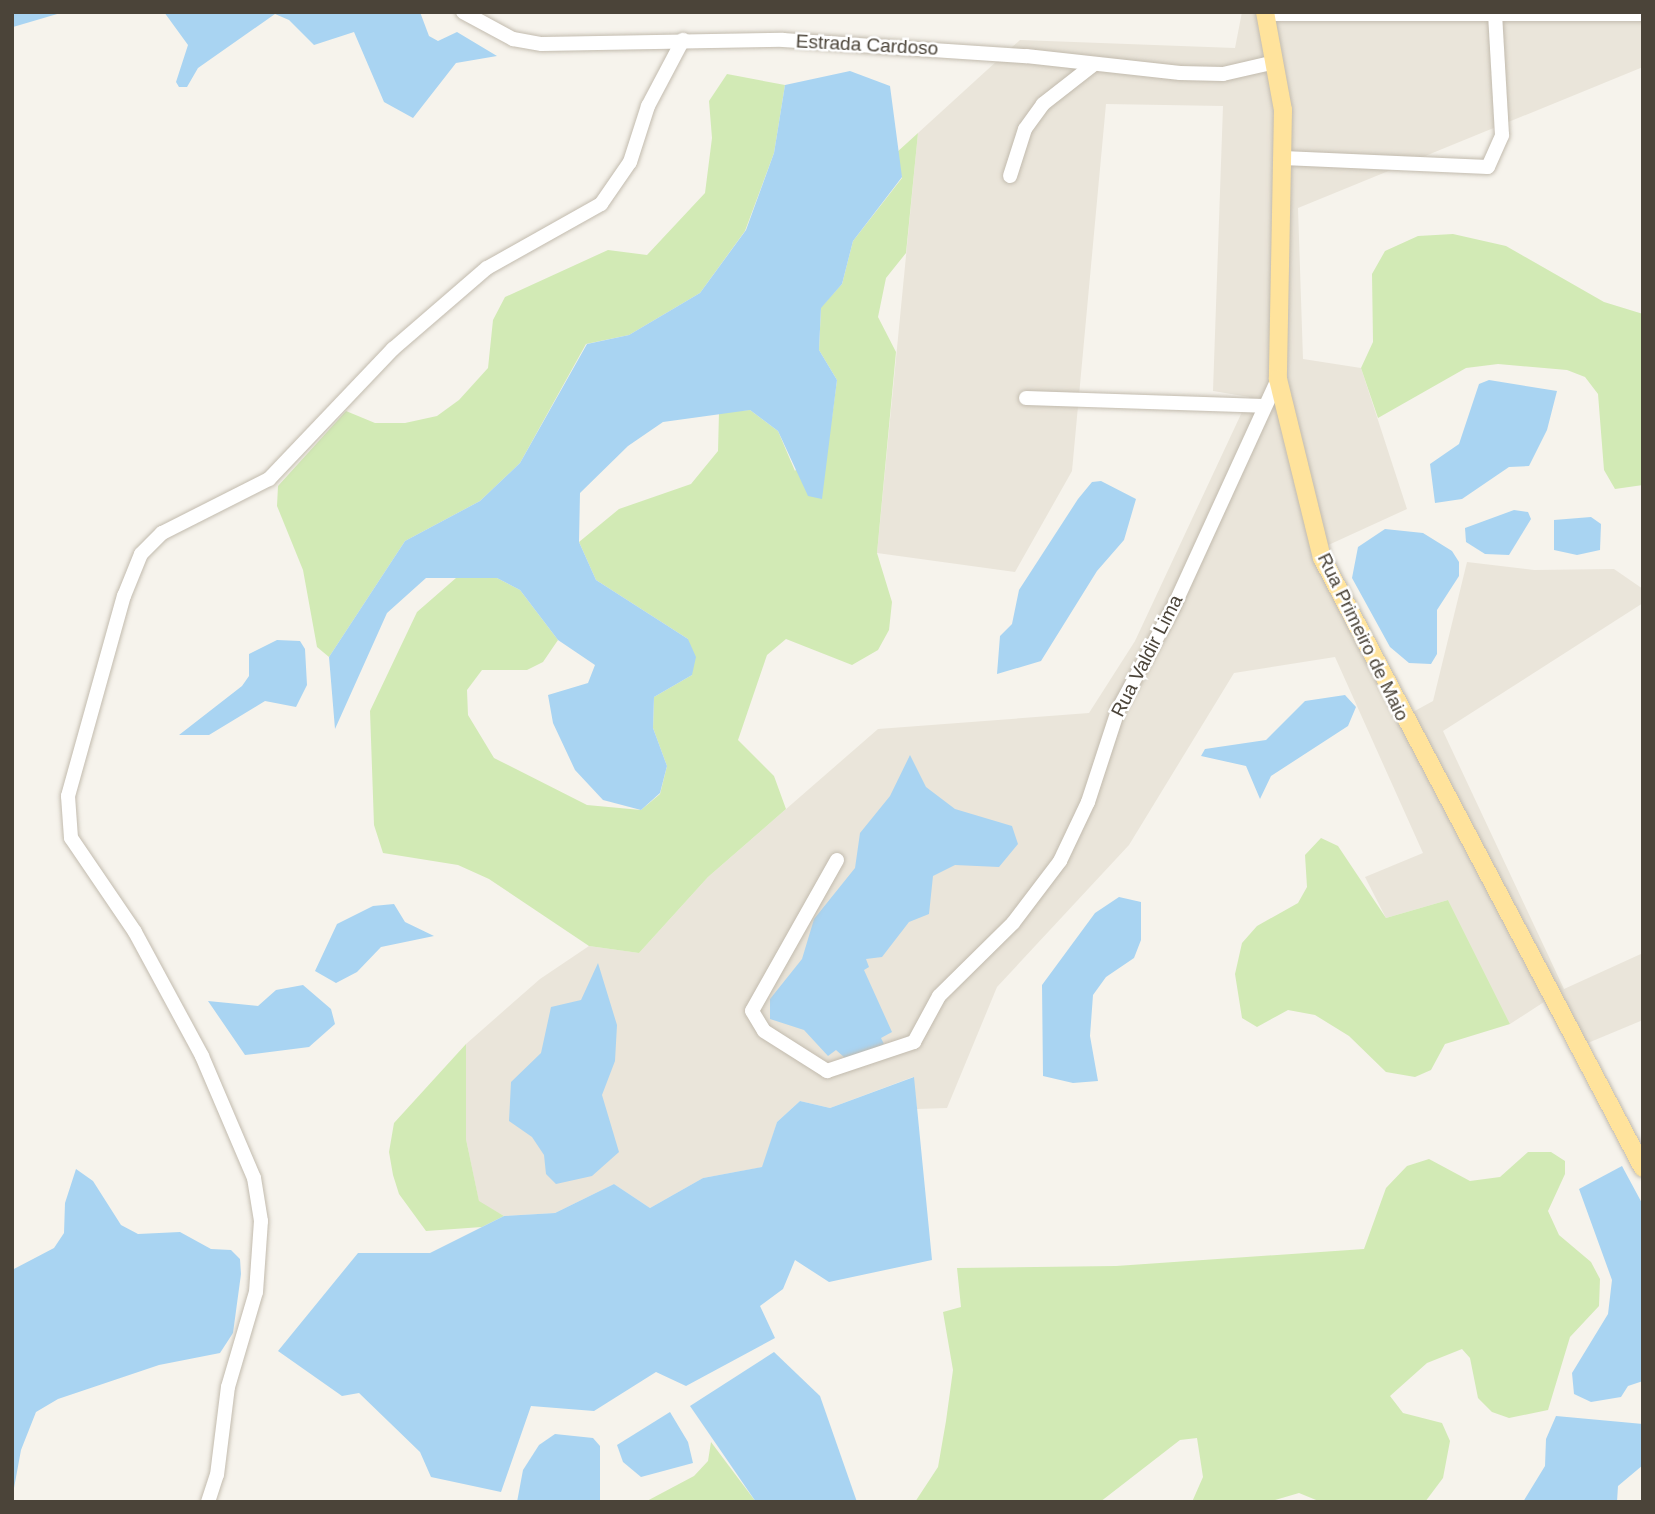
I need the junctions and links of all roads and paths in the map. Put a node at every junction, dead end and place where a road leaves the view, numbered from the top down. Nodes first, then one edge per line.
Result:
1 (463, 12) edge
2 (1265, 13) edge
3 (1643, 13) edge
4 (1495, 14) edge
5 (683, 40) junction
6 (1275, 62) junction
7 (1093, 65) junction
8 (1283, 158) junction
9 (1010, 176) dead end
10 (1278, 379) junction
11 (1026, 398) dead end
12 (1264, 406) junction
13 (837, 860) dead end
14 (1643, 1168) edge
15 (208, 1502) edge

1 - 5 street, Estrada Cardoso
2 - 4 street
2 - 6 main road, Rua Primeiro de Maio
3 - 4 street
4 - 8 street
5 - 7 street, Estrada Cardoso
5 - 15 street
6 - 7 street, Estrada Cardoso
6 - 8 main road, Rua Primeiro de Maio
7 - 9 street
8 - 10 main road, Rua Primeiro de Maio
10 - 12 street, Rua Valdir Lima
10 - 14 main road, Rua Primeiro de Maio
11 - 12 street
12 - 13 street, Rua Valdir Lima

